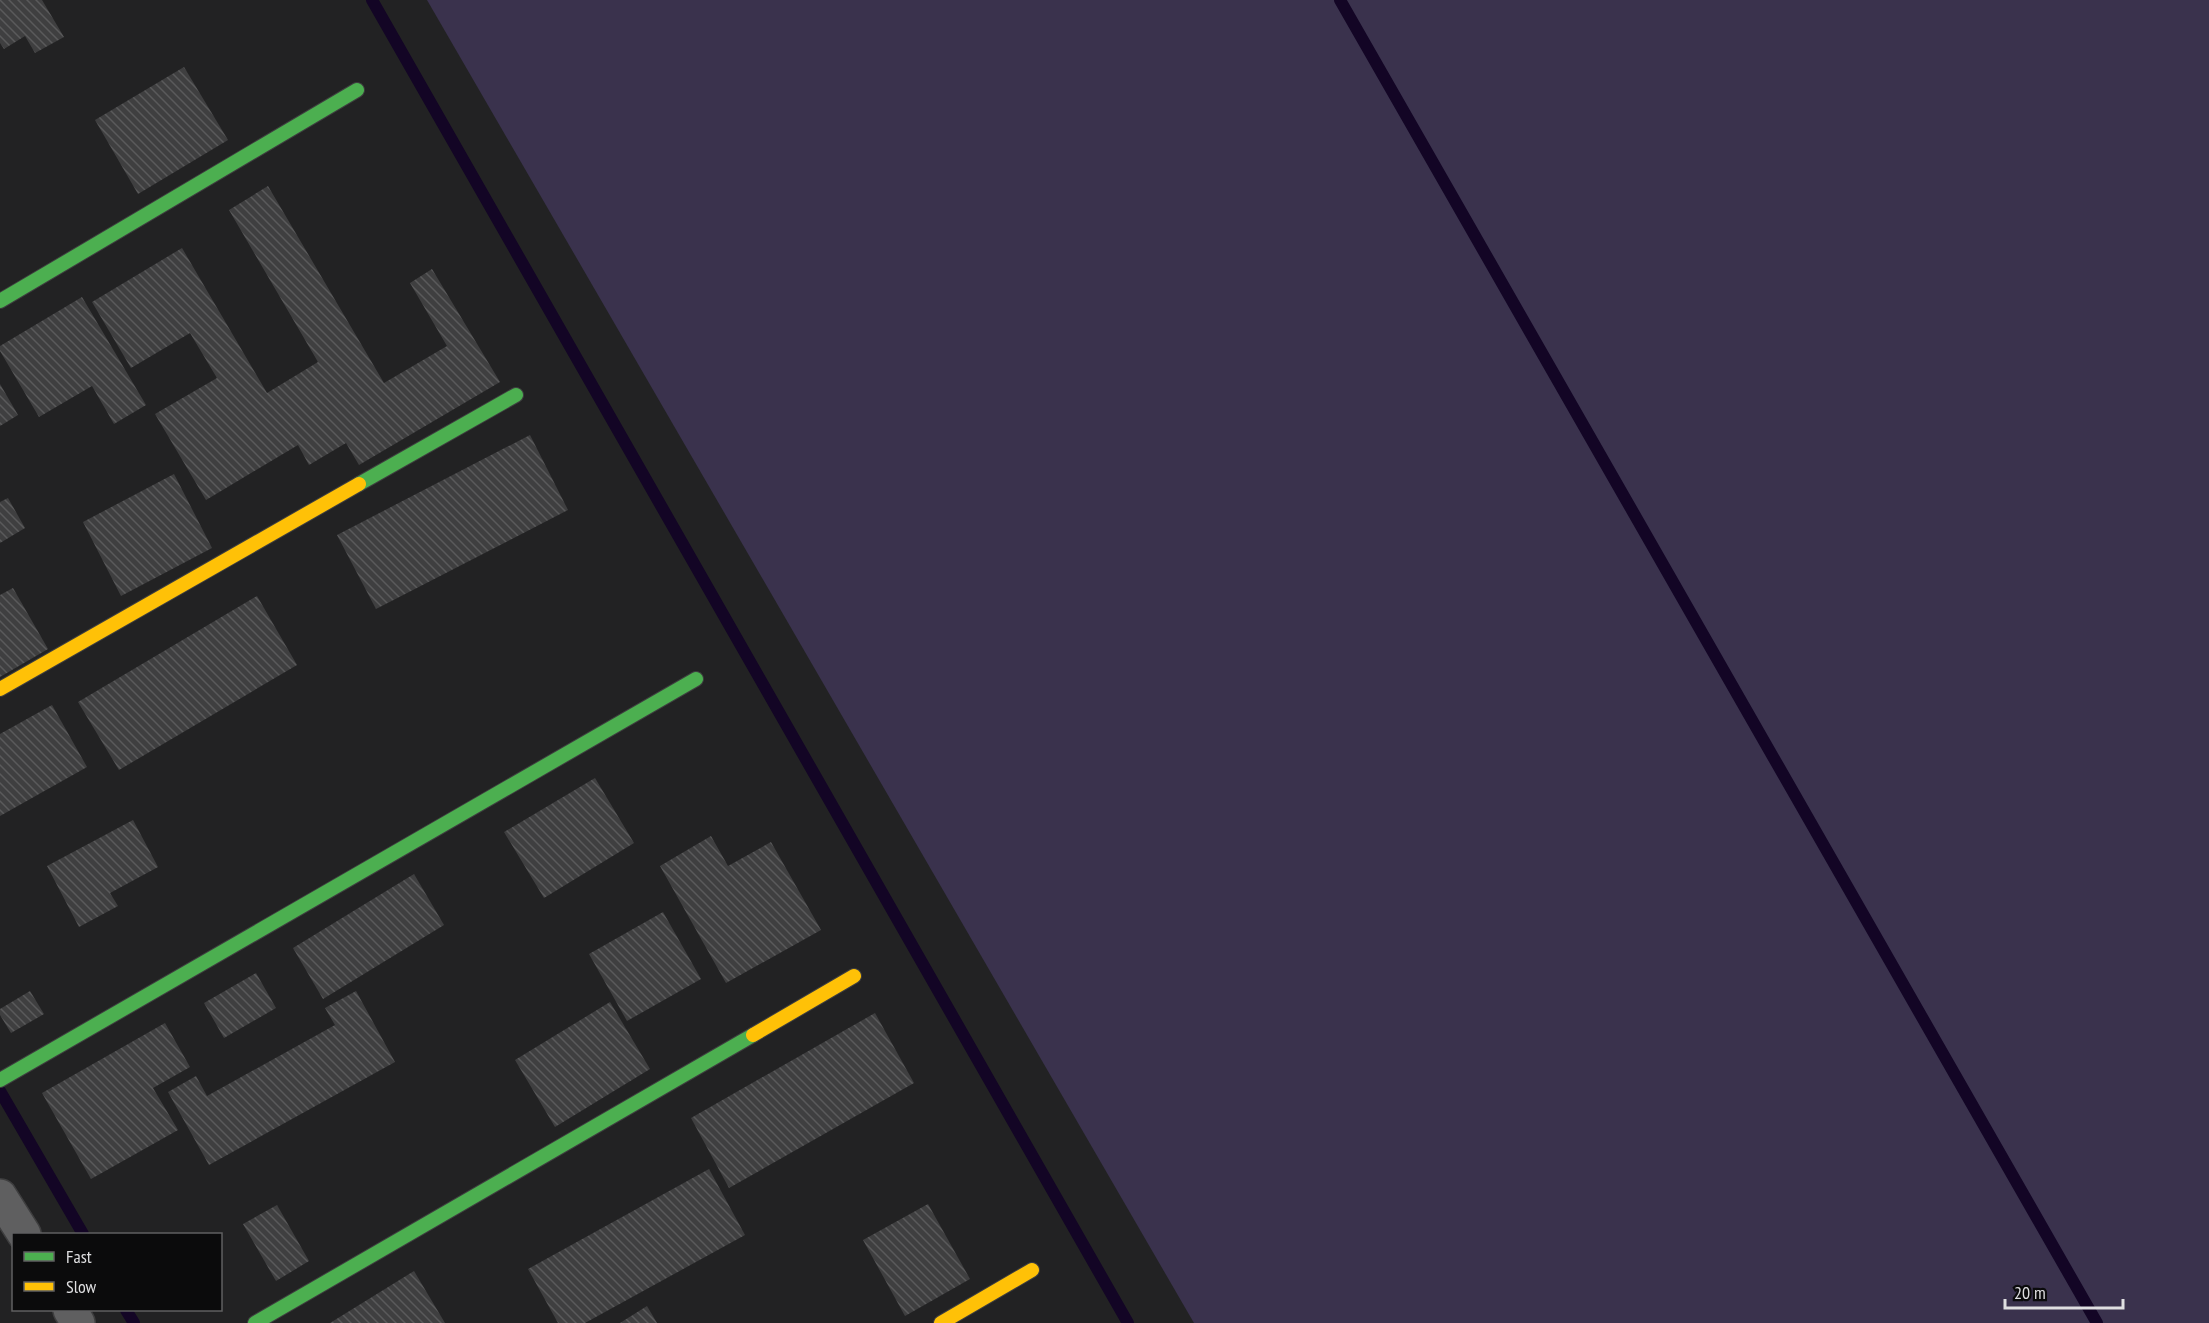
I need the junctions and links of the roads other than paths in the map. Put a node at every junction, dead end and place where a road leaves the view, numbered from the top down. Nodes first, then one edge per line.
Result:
1 (357, 90) dead end
2 (0, 301) edge
3 (516, 395) dead end
4 (696, 679) dead end
5 (0, 689) edge
6 (854, 976) dead end
7 (0, 1080) edge
8 (0, 1196) edge
9 (23, 1233) edge
10 (1032, 1270) dead end
11 (255, 1323) edge
12 (940, 1323) edge

1 - 2 street
3 - 5 street
4 - 7 street
6 - 11 street
8 - 9 street
10 - 12 street

